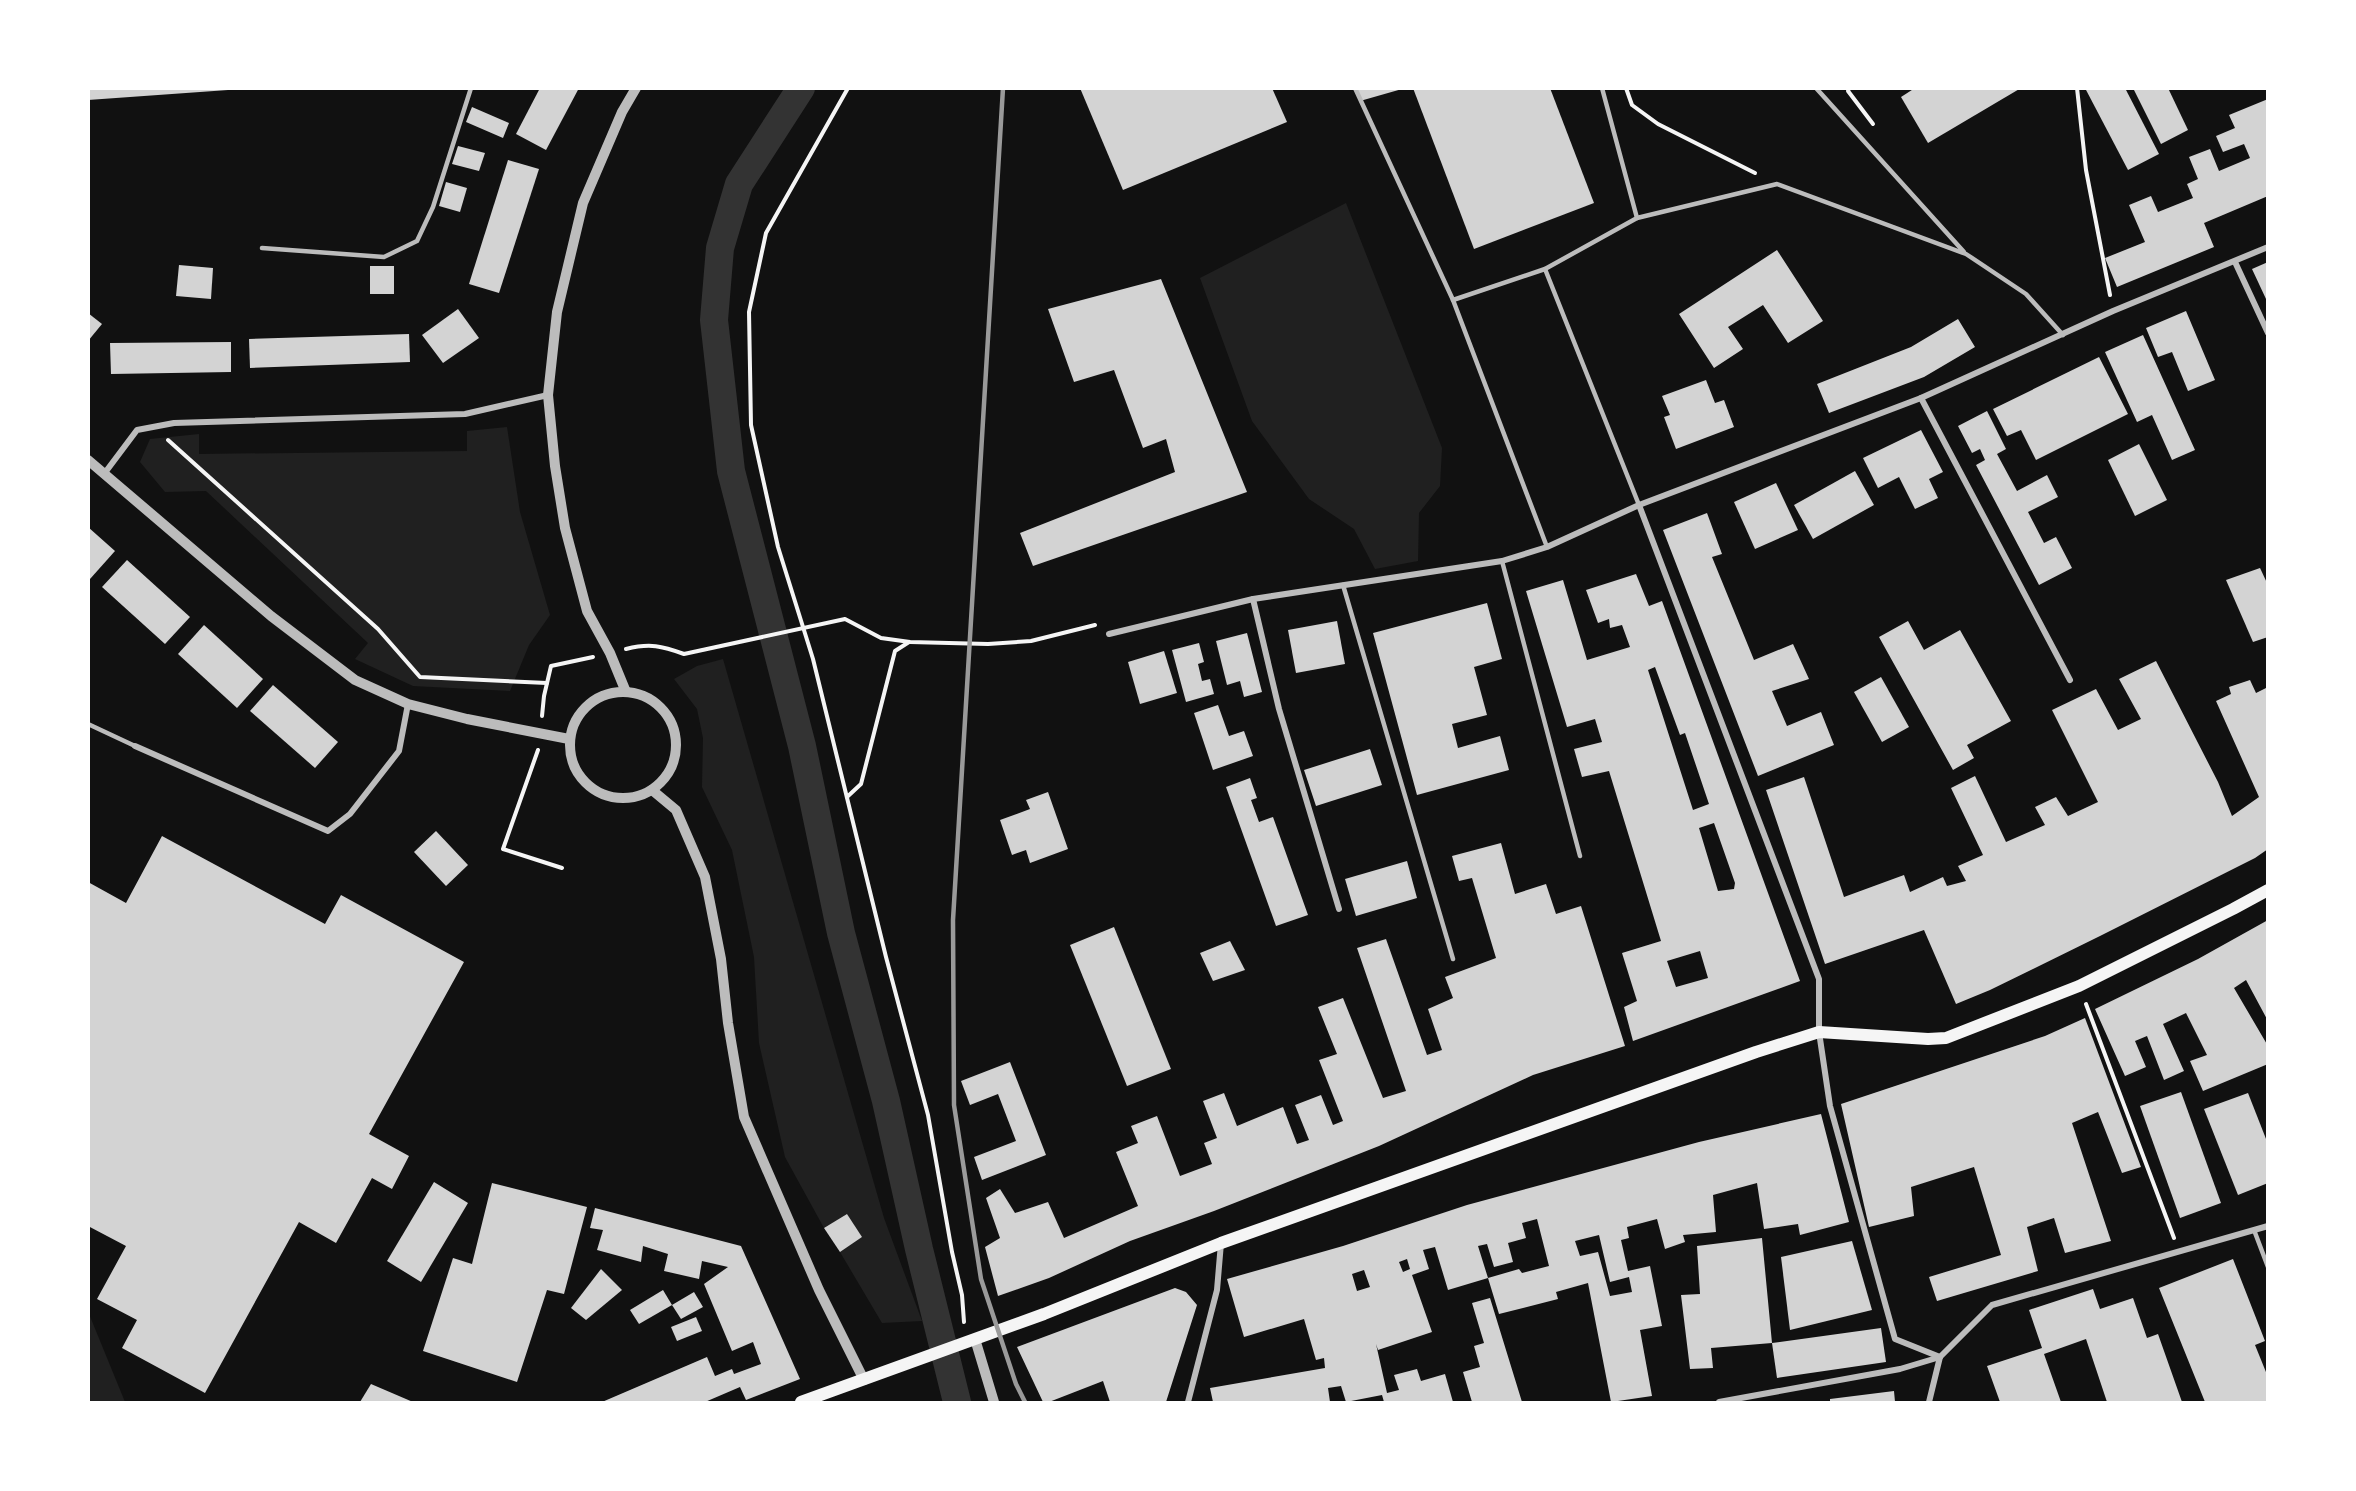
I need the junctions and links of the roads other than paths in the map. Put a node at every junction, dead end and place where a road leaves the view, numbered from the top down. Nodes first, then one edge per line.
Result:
1 (471, 88) edge
2 (636, 88) edge
3 (1354, 88) edge
4 (1602, 88) edge
5 (1816, 88) edge
6 (1637, 218) junction
7 (2268, 247) edge
8 (262, 248) dead end
9 (1966, 254) junction
10 (2235, 262) junction
11 (1545, 269) junction
12 (1453, 300) junction
13 (2268, 333) edge
14 (2063, 335) junction
15 (549, 395) junction
16 (1920, 398) junction
17 (88, 460) edge
18 (104, 474) junction
19 (1639, 505) junction
20 (1547, 547) junction
21 (1502, 561) junction
22 (1343, 585) junction
23 (1253, 599) junction
24 (1109, 634) road end
25 (2070, 680) dead end
26 (626, 692) junction
27 (408, 704) junction
28 (88, 724) edge
29 (569, 739) junction
30 (135, 746) joint
31 (652, 790) junction
32 (1580, 856) dead end
33 (2268, 890) edge
34 (1340, 909) dead end
35 (1453, 959) dead end
36 (1819, 1032) junction
37 (2268, 1226) edge
38 (2254, 1230) junction
39 (1221, 1243) junction
40 (2268, 1267) edge
41 (974, 1340) junction
42 (1940, 1357) junction
43 (864, 1380) junction
44 (801, 1402) edge
45 (994, 1402) edge
46 (1188, 1402) edge
47 (1719, 1402) edge
48 (1929, 1402) edge

1 - 8 lane
2 - 15 street
3 - 12 lane
4 - 6 lane
5 - 9 lane
6 - 9 lane
6 - 11 lane
7 - 10 street
9 - 14 lane
10 - 13 street
10 - 14 street
11 - 12 lane
11 - 19 lane
12 - 20 lane
14 - 16 street
15 - 18 street
15 - 26 street
16 - 19 street
16 - 25 street
17 - 18 street
18 - 27 street
19 - 20 street
19 - 36 street
20 - 21 street
21 - 22 street
21 - 32 lane
22 - 23 street
22 - 35 lane
23 - 24 street
23 - 34 street
26 - 29 street
26 - 31 street
27 - 29 street
27 - 30 street
28 - 30 lane
29 - 31 street
31 - 43 street
33 - 36 main road
36 - 39 main road
36 - 42 street
37 - 38 street
38 - 40 lane
38 - 42 street
39 - 41 main road
39 - 46 street
41 - 43 main road
41 - 45 street
42 - 47 street
42 - 48 street
43 - 44 main road

